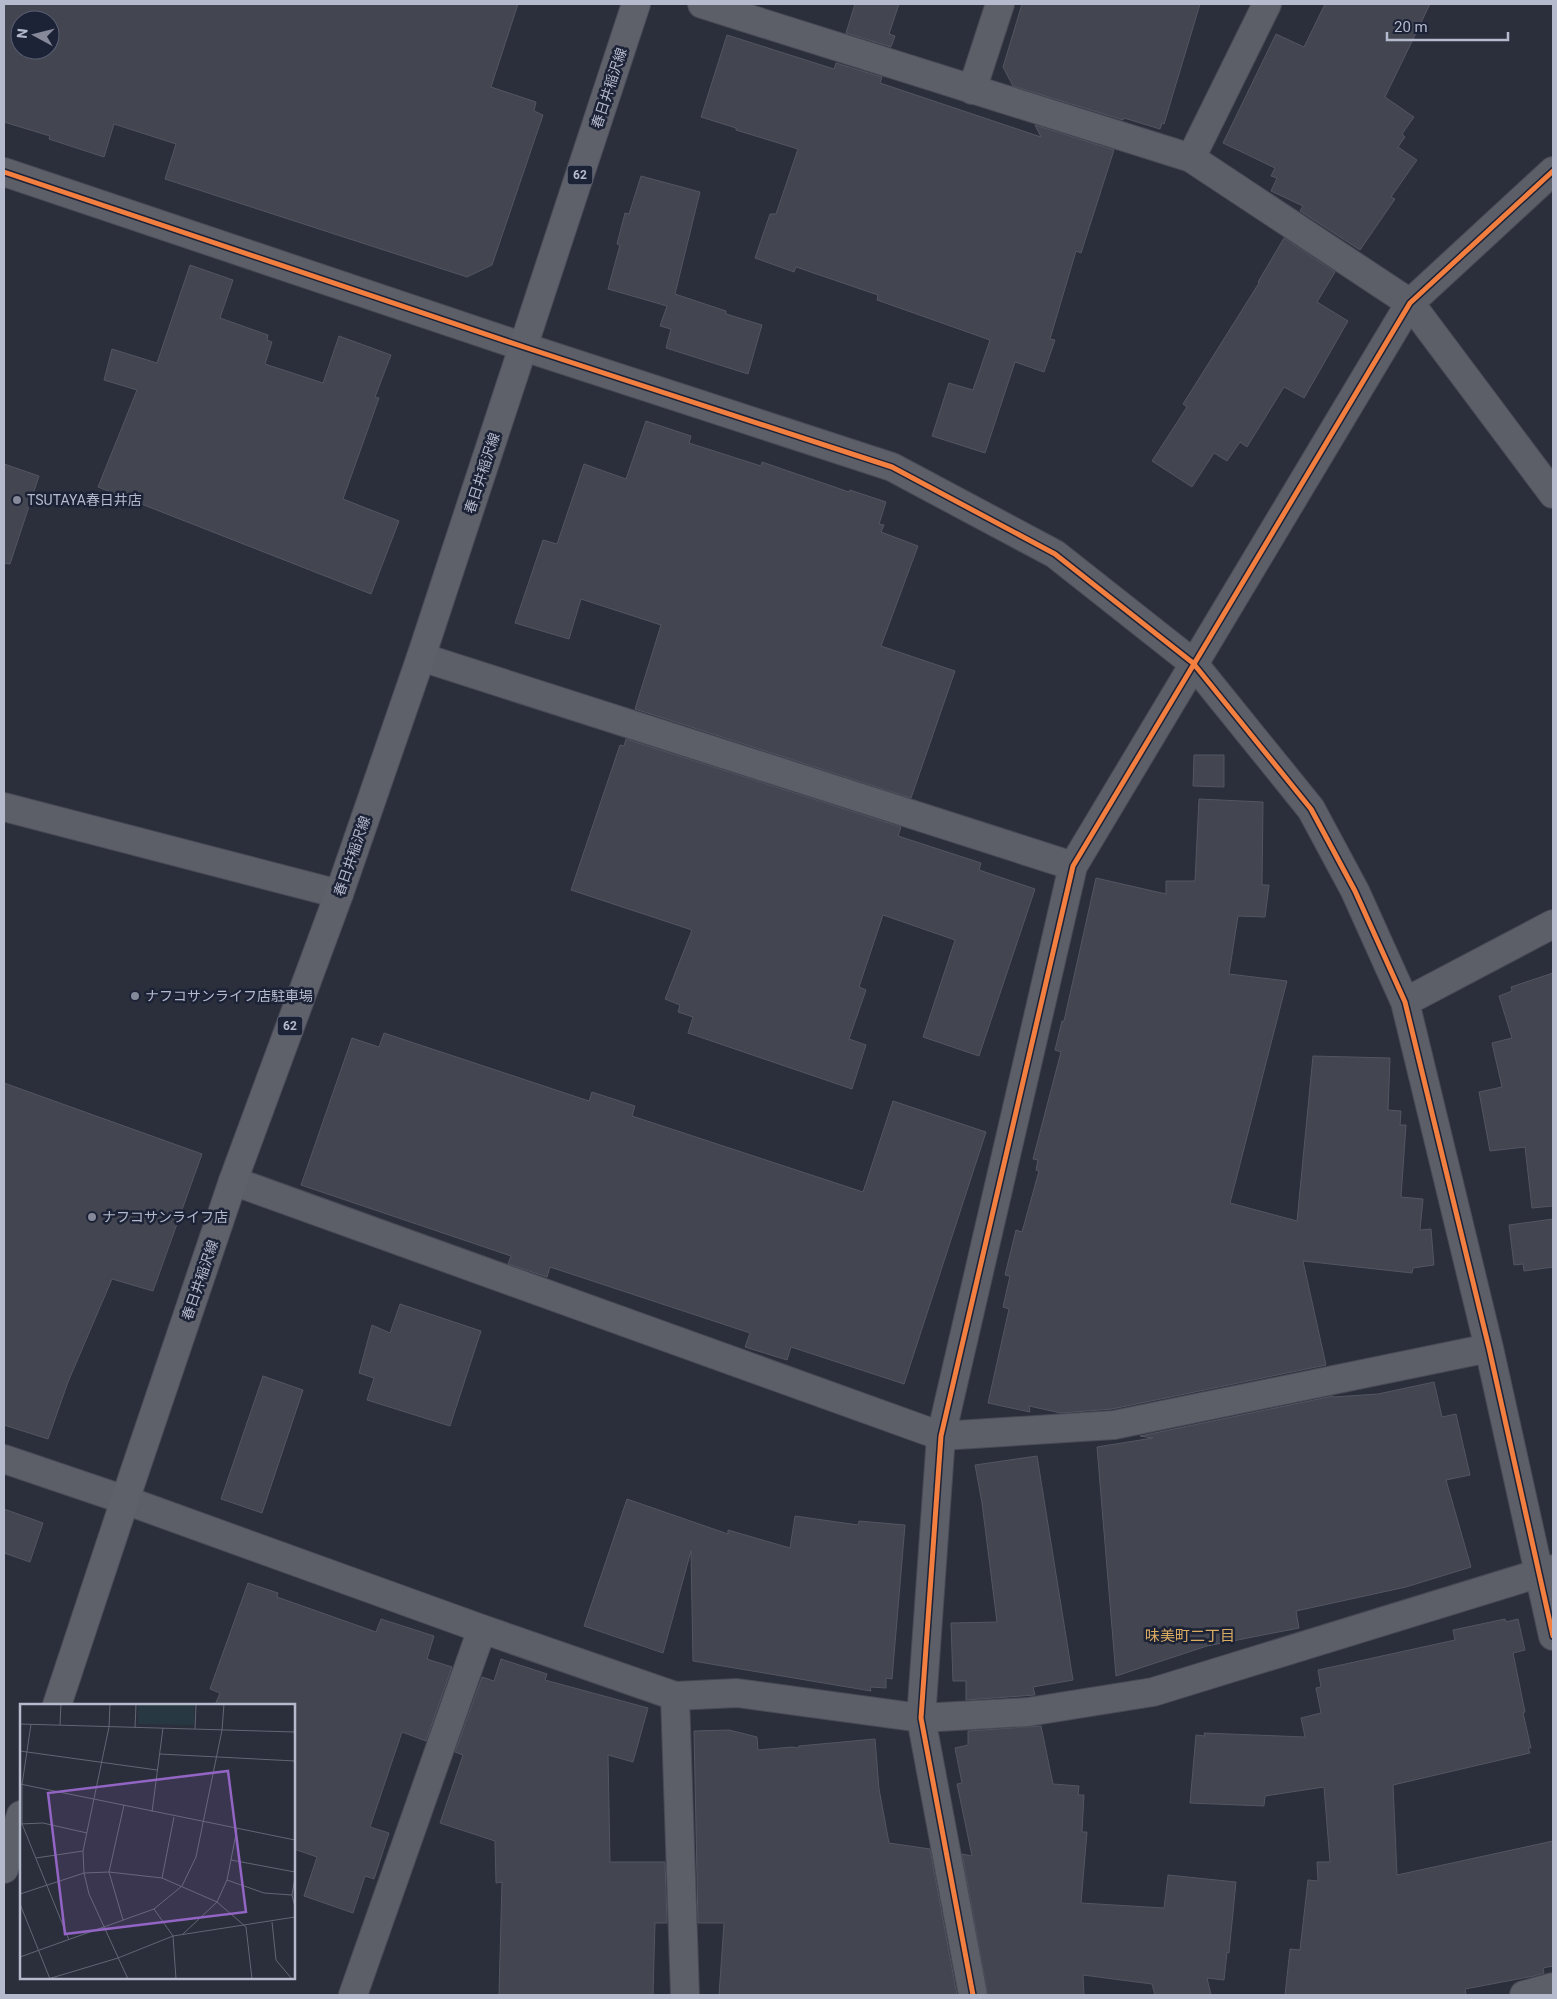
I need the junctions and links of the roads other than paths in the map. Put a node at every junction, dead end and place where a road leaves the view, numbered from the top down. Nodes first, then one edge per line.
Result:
1 (636, 4) edge
2 (702, 4) edge
3 (1000, 4) edge
4 (1267, 4) edge
5 (972, 90) junction
6 (1191, 158) junction
7 (1553, 171) edge
8 (4, 172) edge
9 (1410, 303) junction
10 (524, 347) junction
11 (1553, 494) edge
12 (421, 657) junction
13 (1193, 663) junction
14 (4, 807) edge
15 (1073, 866) junction
16 (339, 894) junction
17 (1553, 924) edge
18 (1405, 1002) junction
19 (233, 1182) junction
20 (1489, 1348) junction
21 (941, 1436) junction
22 (4, 1459) edge
23 (125, 1500) junction
24 (1546, 1571) edge
25 (482, 1629) junction
26 (1553, 1636) edge
27 (675, 1696) junction
28 (57, 1704) edge
29 (921, 1718) junction
30 (20, 1818) edge
31 (4, 1869) edge
32 (1553, 1987) edge
33 (353, 1995) edge
34 (684, 1995) edge
35 (973, 1995) edge
36 (1524, 1995) edge

1 - 10 main road, 春日井稲沢線 / 62
2 - 5 street
3 - 5 street
4 - 6 street
5 - 6 street
6 - 9 street
7 - 9 street
8 - 10 street
9 - 11 street
9 - 13 street
10 - 12 main road, 春日井稲沢線 / 62
10 - 13 street
12 - 15 street
12 - 16 main road, 春日井稲沢線 / 62
13 - 15 street
13 - 18 street
14 - 16 street
15 - 21 street
16 - 19 main road, 春日井稲沢線 / 62
17 - 18 street
18 - 20 street
19 - 21 street
19 - 23 main road, 春日井稲沢線 / 62
20 - 21 street
20 - 24 street
21 - 29 street
22 - 23 street
23 - 25 street
23 - 28 main road, 春日井稲沢線 / 62
24 - 26 street
24 - 29 street
25 - 27 street
25 - 33 street
27 - 29 street
27 - 34 street
29 - 35 street
30 - 31 main road
32 - 36 street

